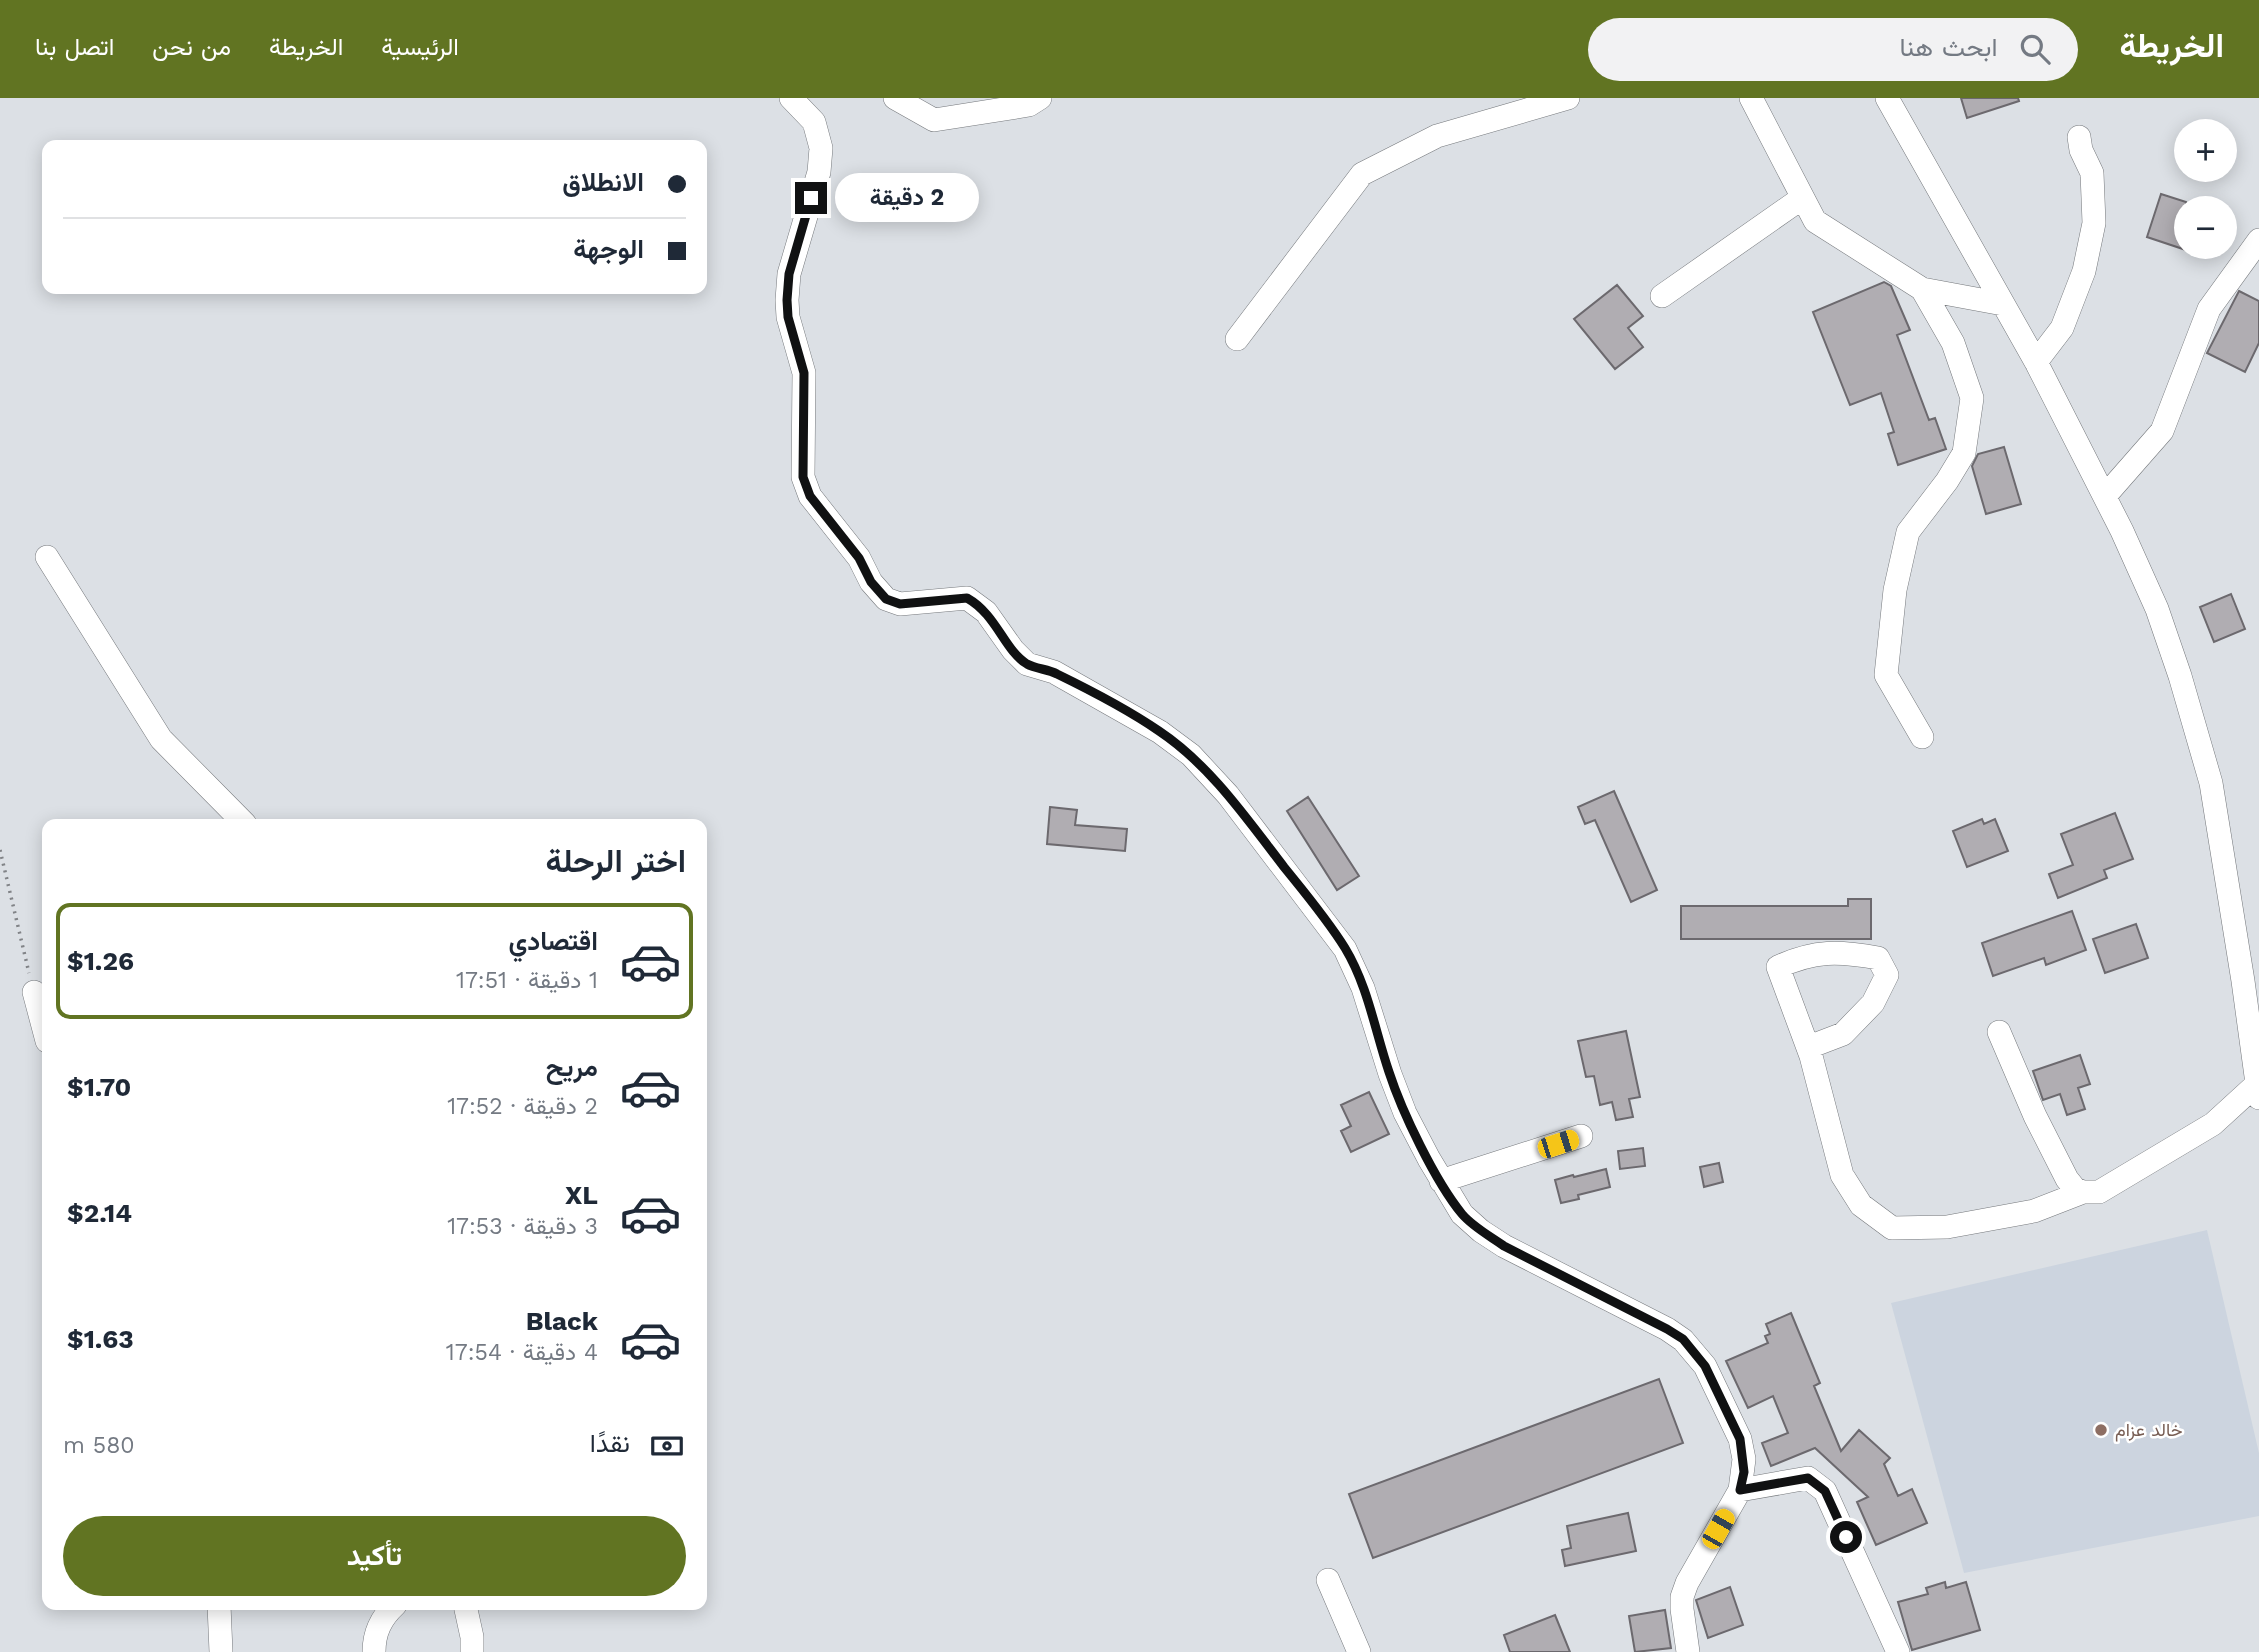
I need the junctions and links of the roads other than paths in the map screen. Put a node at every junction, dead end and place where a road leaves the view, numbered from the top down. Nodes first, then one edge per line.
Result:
1 (791, 98) edge
2 (895, 98) edge
3 (1040, 98) edge
4 (1569, 98) edge
5 (1751, 98) edge
6 (1887, 98) edge
7 (2079, 136) dead end
8 (1802, 198) junction
9 (2259, 240) edge
10 (1922, 289) junction
11 (1662, 296) dead end
12 (2003, 304) junction
13 (1237, 339) dead end
14 (2036, 362) junction
15 (2105, 496) junction
16 (47, 557) dead end
17 (1922, 737) dead end
18 (240, 819) edge
19 (33, 992) road end
20 (42, 1024) edge
21 (1999, 1032) dead end
22 (1811, 1056) junction
23 (2258, 1088) edge
24 (1581, 1136) dead end
25 (1441, 1181) junction
26 (2083, 1192) junction
27 (1740, 1490) junction
28 (1328, 1580) dead end
29 (219, 1610) edge
30 (390, 1610) edge
31 (467, 1610) edge
32 (221, 1652) edge
33 (374, 1652) edge
34 (472, 1652) edge
35 (1359, 1652) edge
36 (1688, 1652) edge
37 (1898, 1652) edge

1 - 25 street
2 - 3 street
4 - 13 street
5 - 8 street
6 - 12 street
7 - 14 street
8 - 10 street
8 - 11 street
9 - 15 street
10 - 12 street
10 - 17 street
12 - 14 street
14 - 15 street
15 - 23 street
16 - 18 street
19 - 20 street
21 - 26 street
22 - 22 street
22 - 26 street
23 - 26 street
24 - 25 street
25 - 27 street
27 - 36 street
27 - 37 street
28 - 35 street
29 - 32 street
30 - 33 street
31 - 34 street

